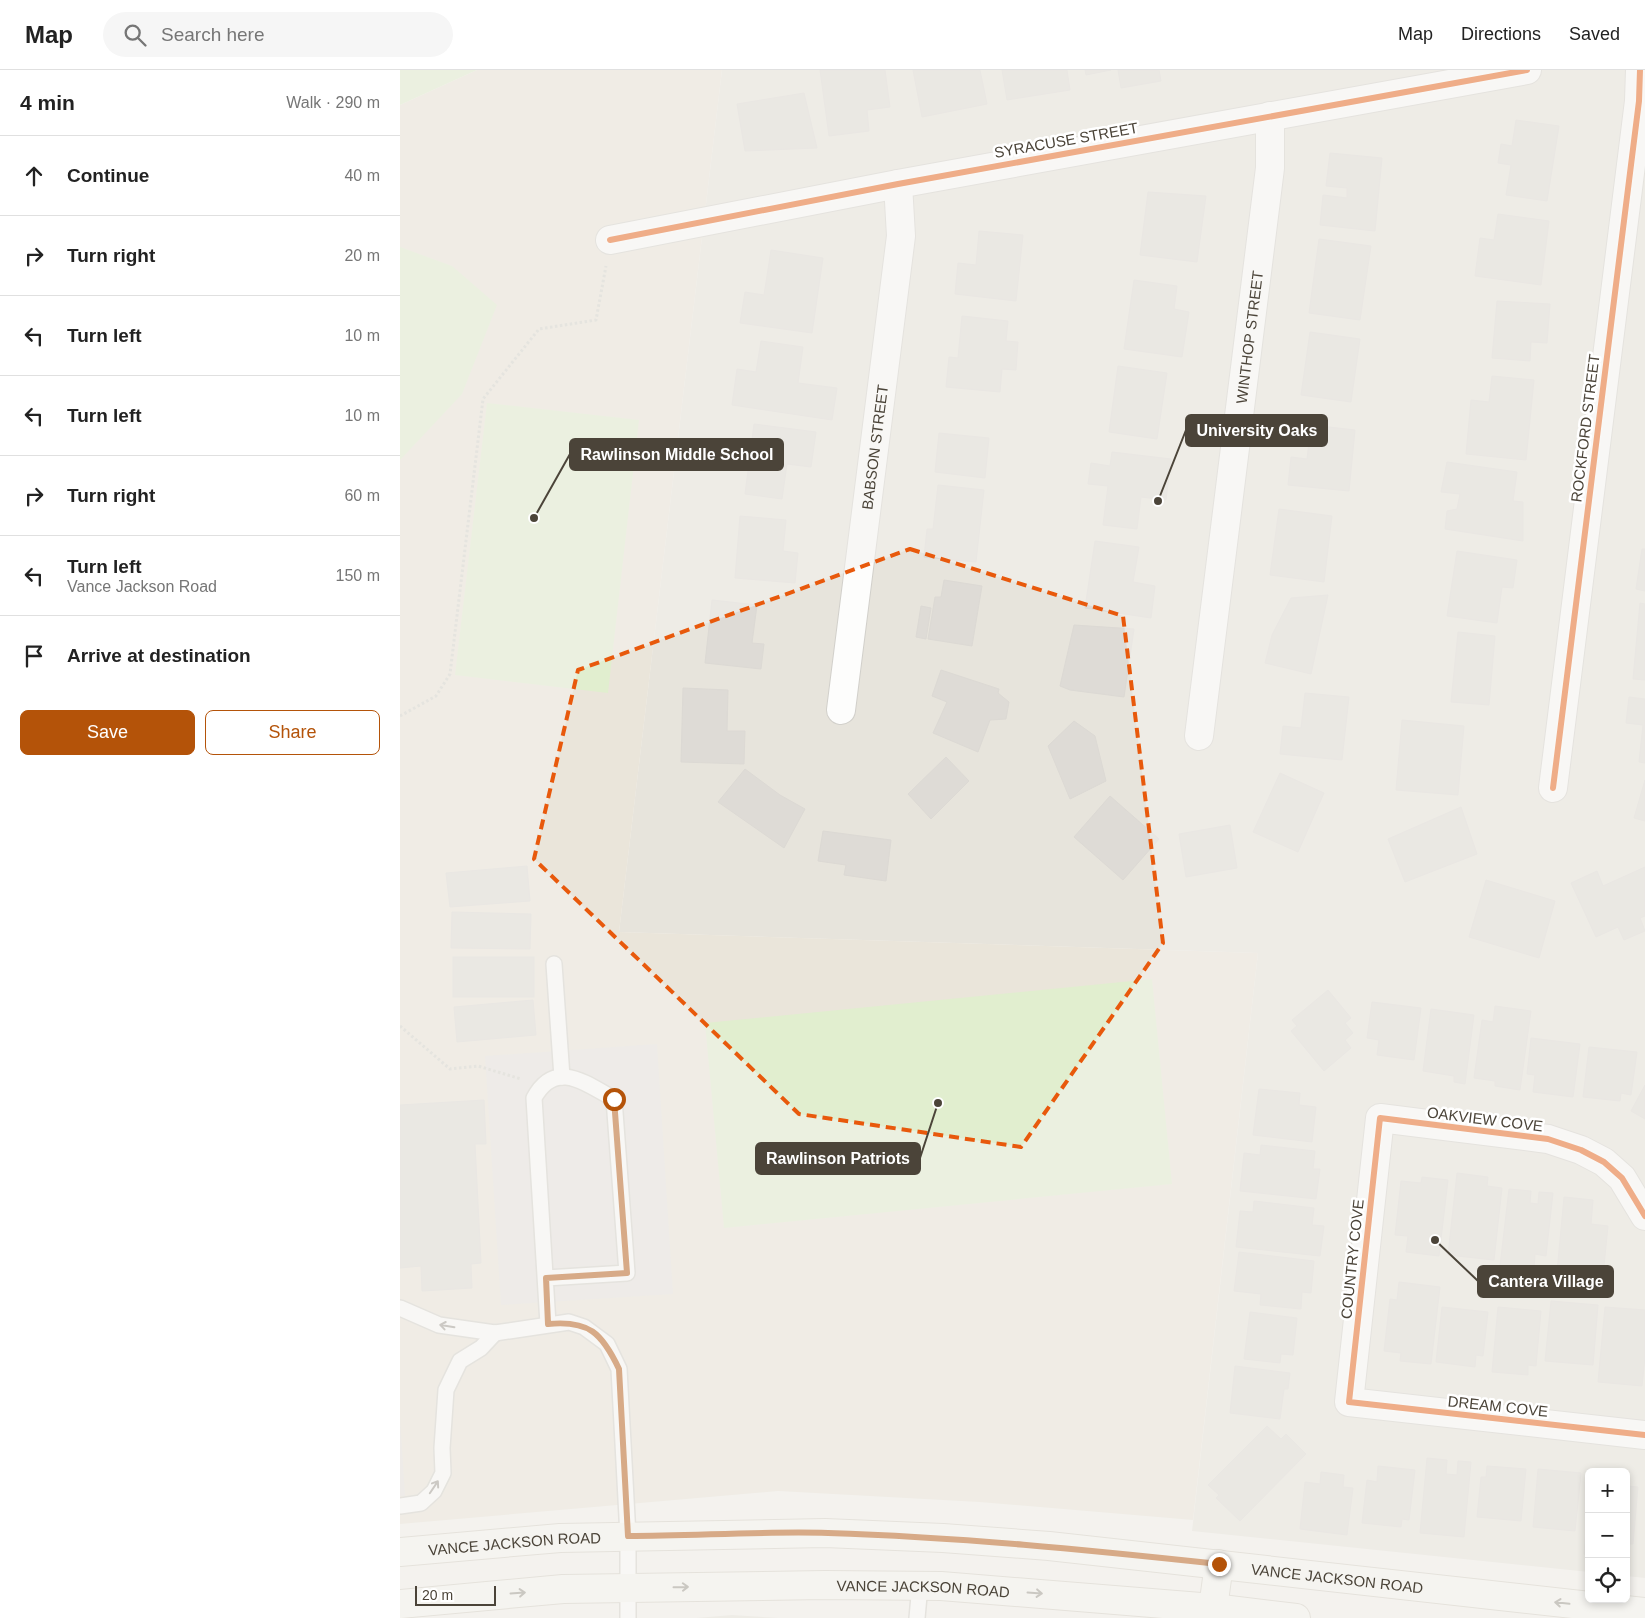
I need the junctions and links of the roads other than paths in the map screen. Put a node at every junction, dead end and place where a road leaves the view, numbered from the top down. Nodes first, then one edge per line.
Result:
1 (1527, 70) edge
2 (1640, 70) edge
3 (1270, 116) junction
4 (898, 184) junction
5 (610, 240) road end
6 (841, 710) dead end
7 (1199, 736) dead end
8 (1553, 788) dead end
9 (554, 964) dead end
10 (562, 1077) junction
11 (1380, 1118) joint
12 (1645, 1216) edge
13 (546, 1278) junction
14 (400, 1308) edge
15 (548, 1324) junction
16 (495, 1333) junction
17 (1349, 1402) joint
18 (1645, 1435) edge
19 (400, 1506) edge
20 (628, 1536) junction
21 (400, 1552) edge
22 (1219, 1564) junction
23 (920, 1585) junction
24 (628, 1588) junction
25 (400, 1604) edge
26 (1213, 1608) junction
27 (1645, 1612) edge
28 (628, 1618) edge
29 (917, 1618) edge
30 (1296, 1618) edge

1 - 3 street, SYRACUSE STREET
2 - 8 street, ROCKFORD STREET
3 - 4 street, SYRACUSE STREET
3 - 7 street, WINTHOP STREET
4 - 5 street, SYRACUSE STREET
4 - 6 street, BABSON STREET
9 - 10 lane
10 - 13 lane
10 - 13 lane
11 - 12 street, OAKVIEW COVE
11 - 17 street, COUNTRY COVE
13 - 15 lane
16 -> 14 lane
15 - 16 lane
15 - 20 lane
19 -> 16 lane
17 - 18 street, DREAM COVE
20 - 21 main road, VANCE JACKSON ROAD
20 - 22 main road, VANCE JACKSON ROAD
20 - 24 lane
22 - 26 main road
27 -> 22 main road, VANCE JACKSON ROAD
24 -> 23 main road, VANCE JACKSON ROAD
23 -> 26 main road, VANCE JACKSON ROAD
23 - 29 lane
25 -> 24 main road, VANCE JACKSON ROAD
24 - 28 lane
26 - 30 main road, VANCE JACKSON ROAD

